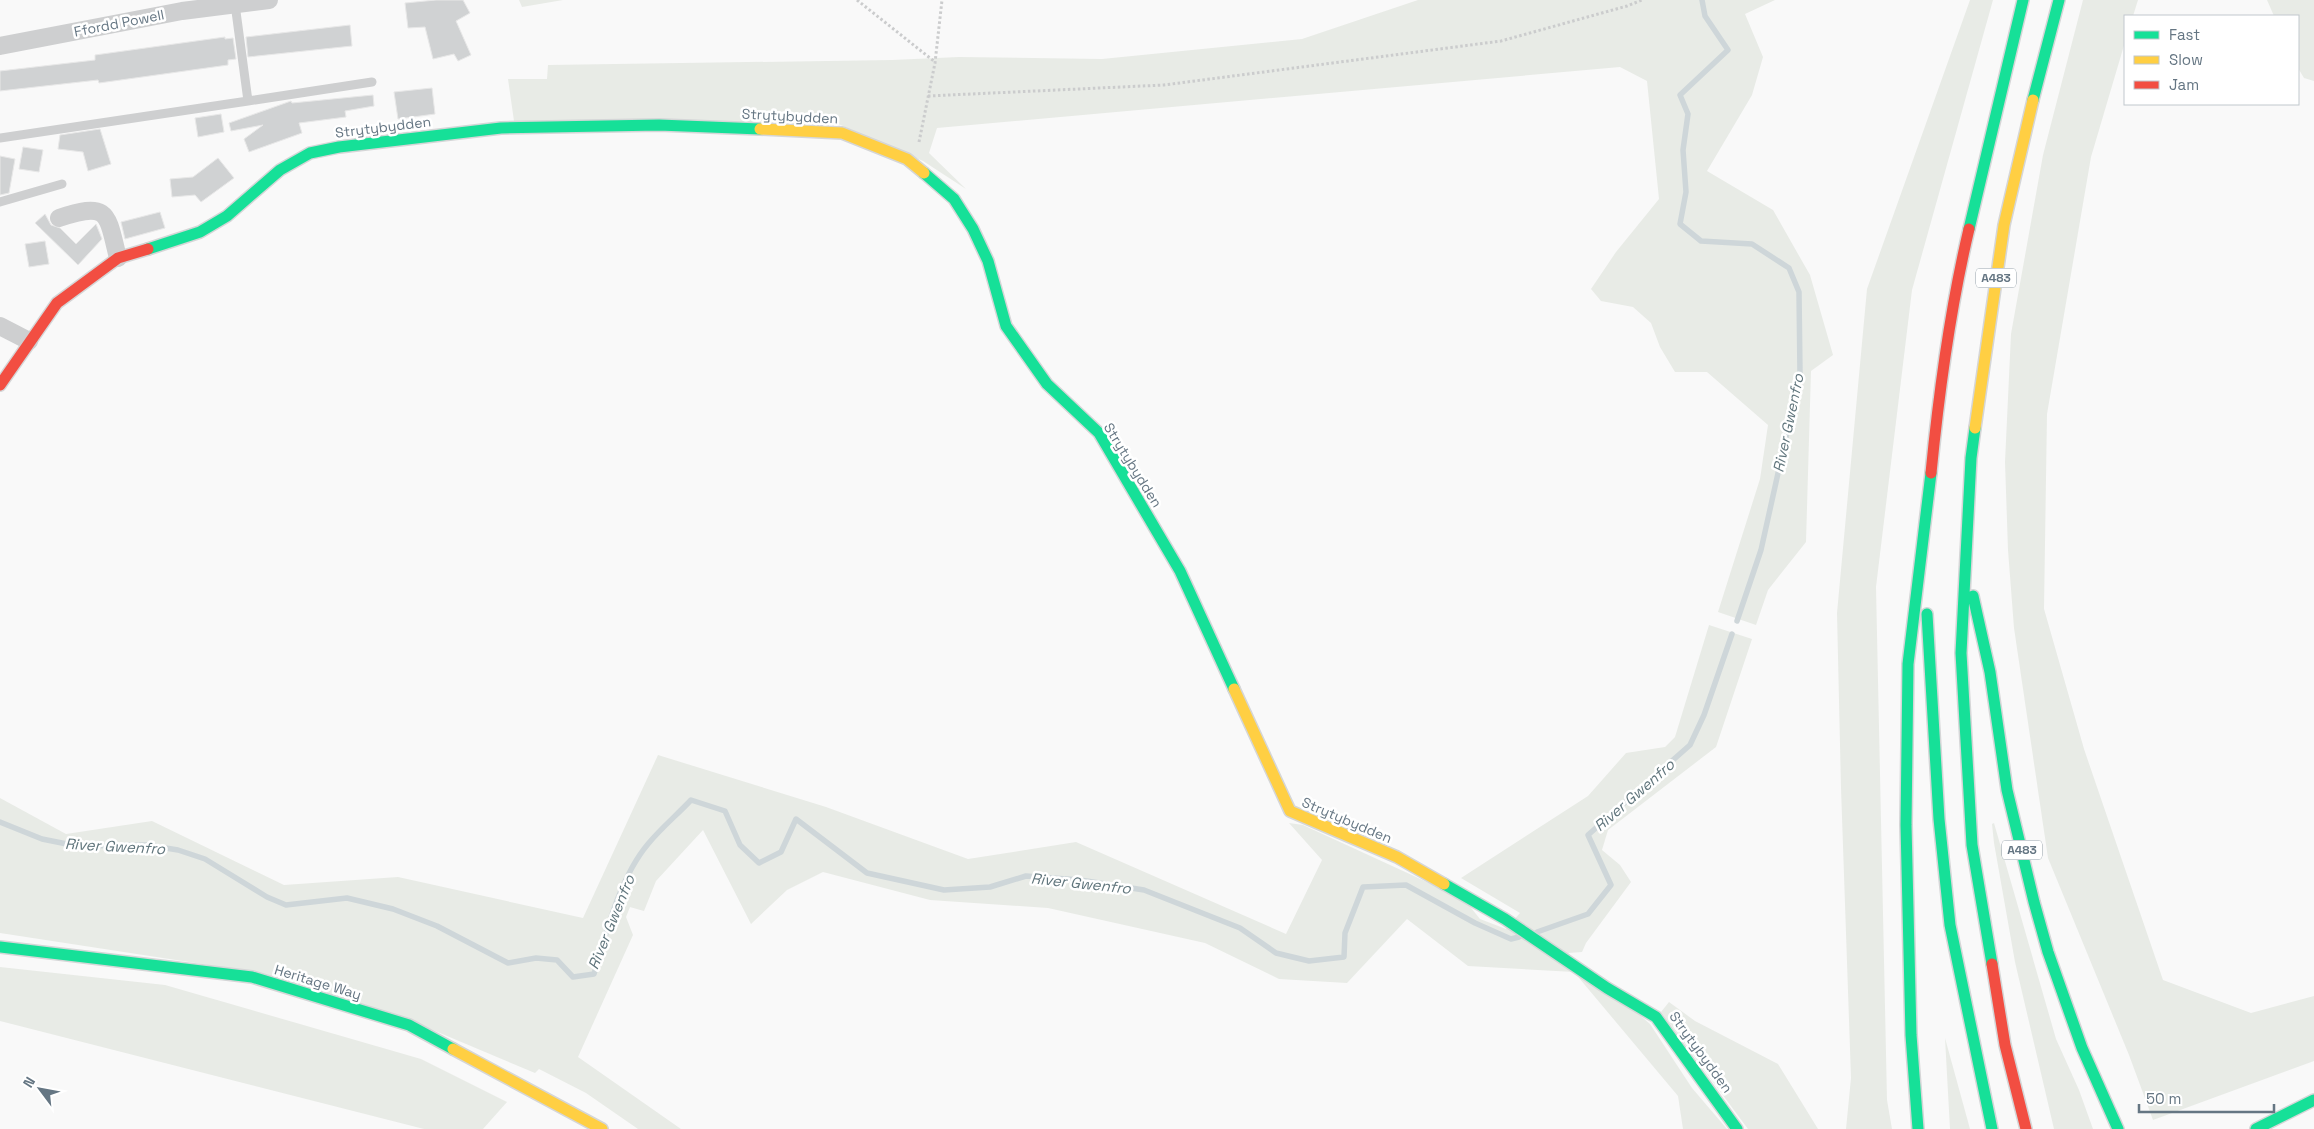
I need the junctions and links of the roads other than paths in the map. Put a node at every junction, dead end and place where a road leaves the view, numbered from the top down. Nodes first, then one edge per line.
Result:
1 (261, 0) edge
2 (2023, 0) edge
3 (2059, 0) edge
4 (235, 4) junction
5 (0, 46) edge
6 (372, 82) dead end
7 (248, 101) junction
8 (0, 138) edge
9 (62, 184) dead end
10 (0, 202) edge
11 (59, 218) dead end
12 (118, 258) junction
13 (0, 326) edge
14 (29, 341) junction
15 (0, 385) edge
16 (1923, 550) junction
17 (1965, 560) junction
18 (0, 947) edge
19 (2314, 1100) edge
20 (602, 1129) edge
21 (1737, 1129) edge
22 (1918, 1129) edge
23 (1992, 1129) edge
24 (2026, 1129) edge
25 (2118, 1129) edge
26 (2256, 1129) edge

1 - 4 street, Ffordd Powell
2 - 16 main road, A483
3 - 17 main road, A483
4 - 5 street, Ffordd Powell
4 - 7 lane
6 - 7 lane
7 - 8 lane
9 - 10 lane
11 - 12 street
12 - 14 main road, Strytybydden
12 - 21 main road, Strytybydden
13 - 14 street
14 - 15 main road, Strytybydden
16 - 22 main road
16 - 23 main road, A483
17 - 24 main road, A483
17 - 25 main road, A483
18 - 20 main road, Heritage Way
19 - 26 main road

